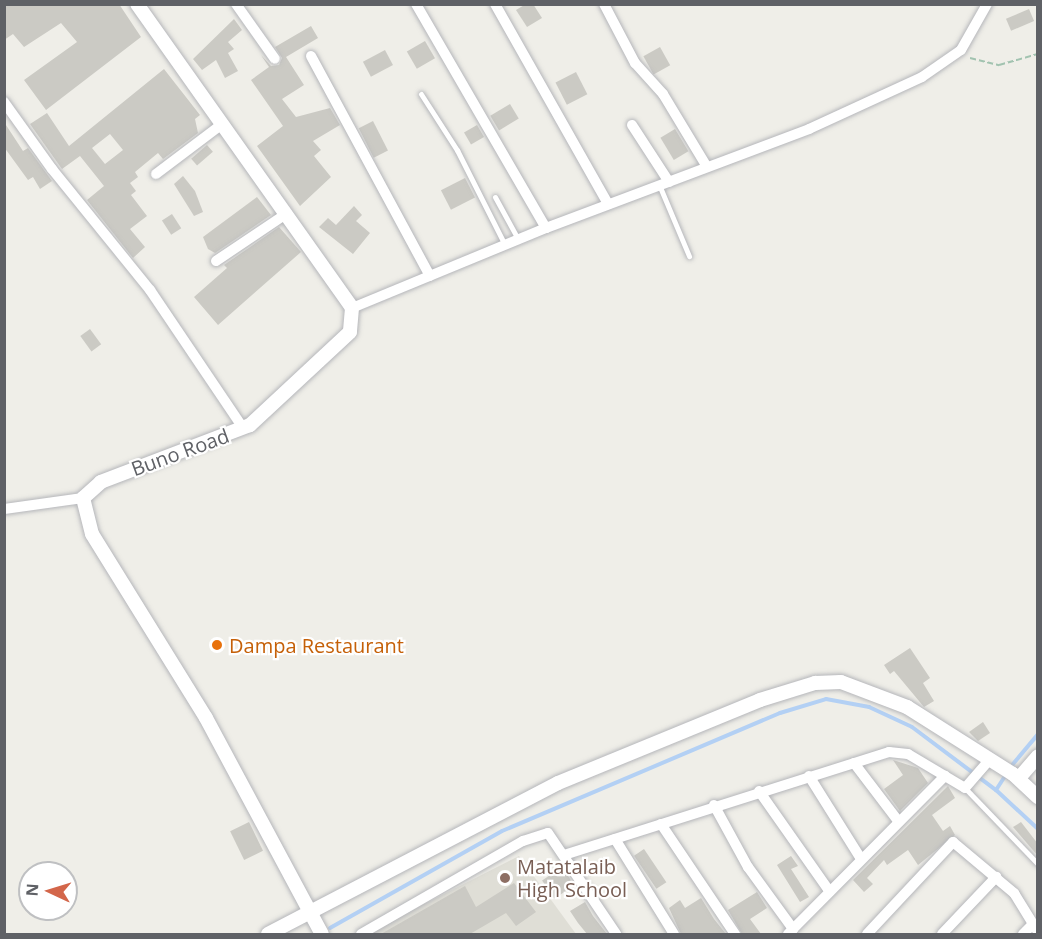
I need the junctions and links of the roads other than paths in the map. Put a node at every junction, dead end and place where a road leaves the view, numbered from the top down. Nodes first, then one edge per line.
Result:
1 (137, 4) edge
2 (236, 4) edge
3 (416, 4) edge
4 (495, 4) edge
5 (604, 4) edge
6 (986, 6) edge
7 (311, 56) dead end
8 (275, 59) dead end
9 (421, 94) dead end
10 (4, 102) edge
11 (222, 124) junction
12 (632, 125) dead end
13 (707, 167) junction
14 (156, 174) dead end
15 (664, 184) junction
16 (495, 197) dead end
17 (608, 204) junction
18 (286, 214) junction
19 (546, 228) junction
20 (518, 239) junction
21 (505, 245) junction
22 (689, 256) dead end
23 (216, 261) dead end
24 (430, 276) junction
25 (352, 308) junction
26 (243, 428) junction
27 (83, 498) junction
28 (4, 509) edge
29 (1038, 756) edge
30 (854, 762) junction
31 (987, 764) junction
32 (809, 776) junction
33 (945, 776) junction
34 (1019, 778) junction
35 (966, 787) junction
36 (759, 791) junction
37 (1038, 797) edge
38 (714, 806) junction
39 (899, 822) junction
40 (661, 824) junction
41 (615, 839) junction
42 (564, 855) junction
43 (861, 859) junction
44 (1038, 864) edge
45 (996, 876) junction
46 (830, 892) junction
47 (308, 913) junction
48 (1035, 928) edge
49 (791, 932) edge
50 (268, 934) edge
51 (322, 934) edge
52 (361, 934) edge
53 (615, 934) edge
54 (674, 934) edge
55 (735, 934) edge
56 (867, 934) edge
57 (942, 934) edge
58 (1023, 934) edge

1 - 11 street
2 - 8 street
3 - 19 street
4 - 17 street
5 - 13 street
6 - 13 street
7 - 24 street
9 - 21 lane
10 - 26 street
11 - 14 street
11 - 18 street
12 - 15 street
13 - 15 street
15 - 17 street
15 - 22 lane
16 - 20 lane
17 - 19 street
18 - 23 street
18 - 25 street
19 - 20 street
20 - 21 street
21 - 24 street
24 - 25 street
25 - 26 street, Buno Road
26 - 27 street, Buno Road
27 - 28 street
27 - 47 street
29 - 34 street
30 - 32 street
30 - 33 street
30 - 39 street
31 - 34 street
31 - 35 street
31 - 47 street
32 - 36 street
32 - 43 street
33 - 35 street
33 - 39 street
34 - 37 street
35 - 44 lane
36 - 38 street
36 - 46 street
38 - 40 street
38 - 49 street
39 - 43 street
40 - 41 street
40 - 55 street
41 - 42 street
41 - 54 street
42 - 52 street
42 - 53 street
43 - 46 street
45 - 48 street
45 - 56 street
45 - 57 street
46 - 49 street
47 - 50 street
47 - 51 street
48 - 58 street

